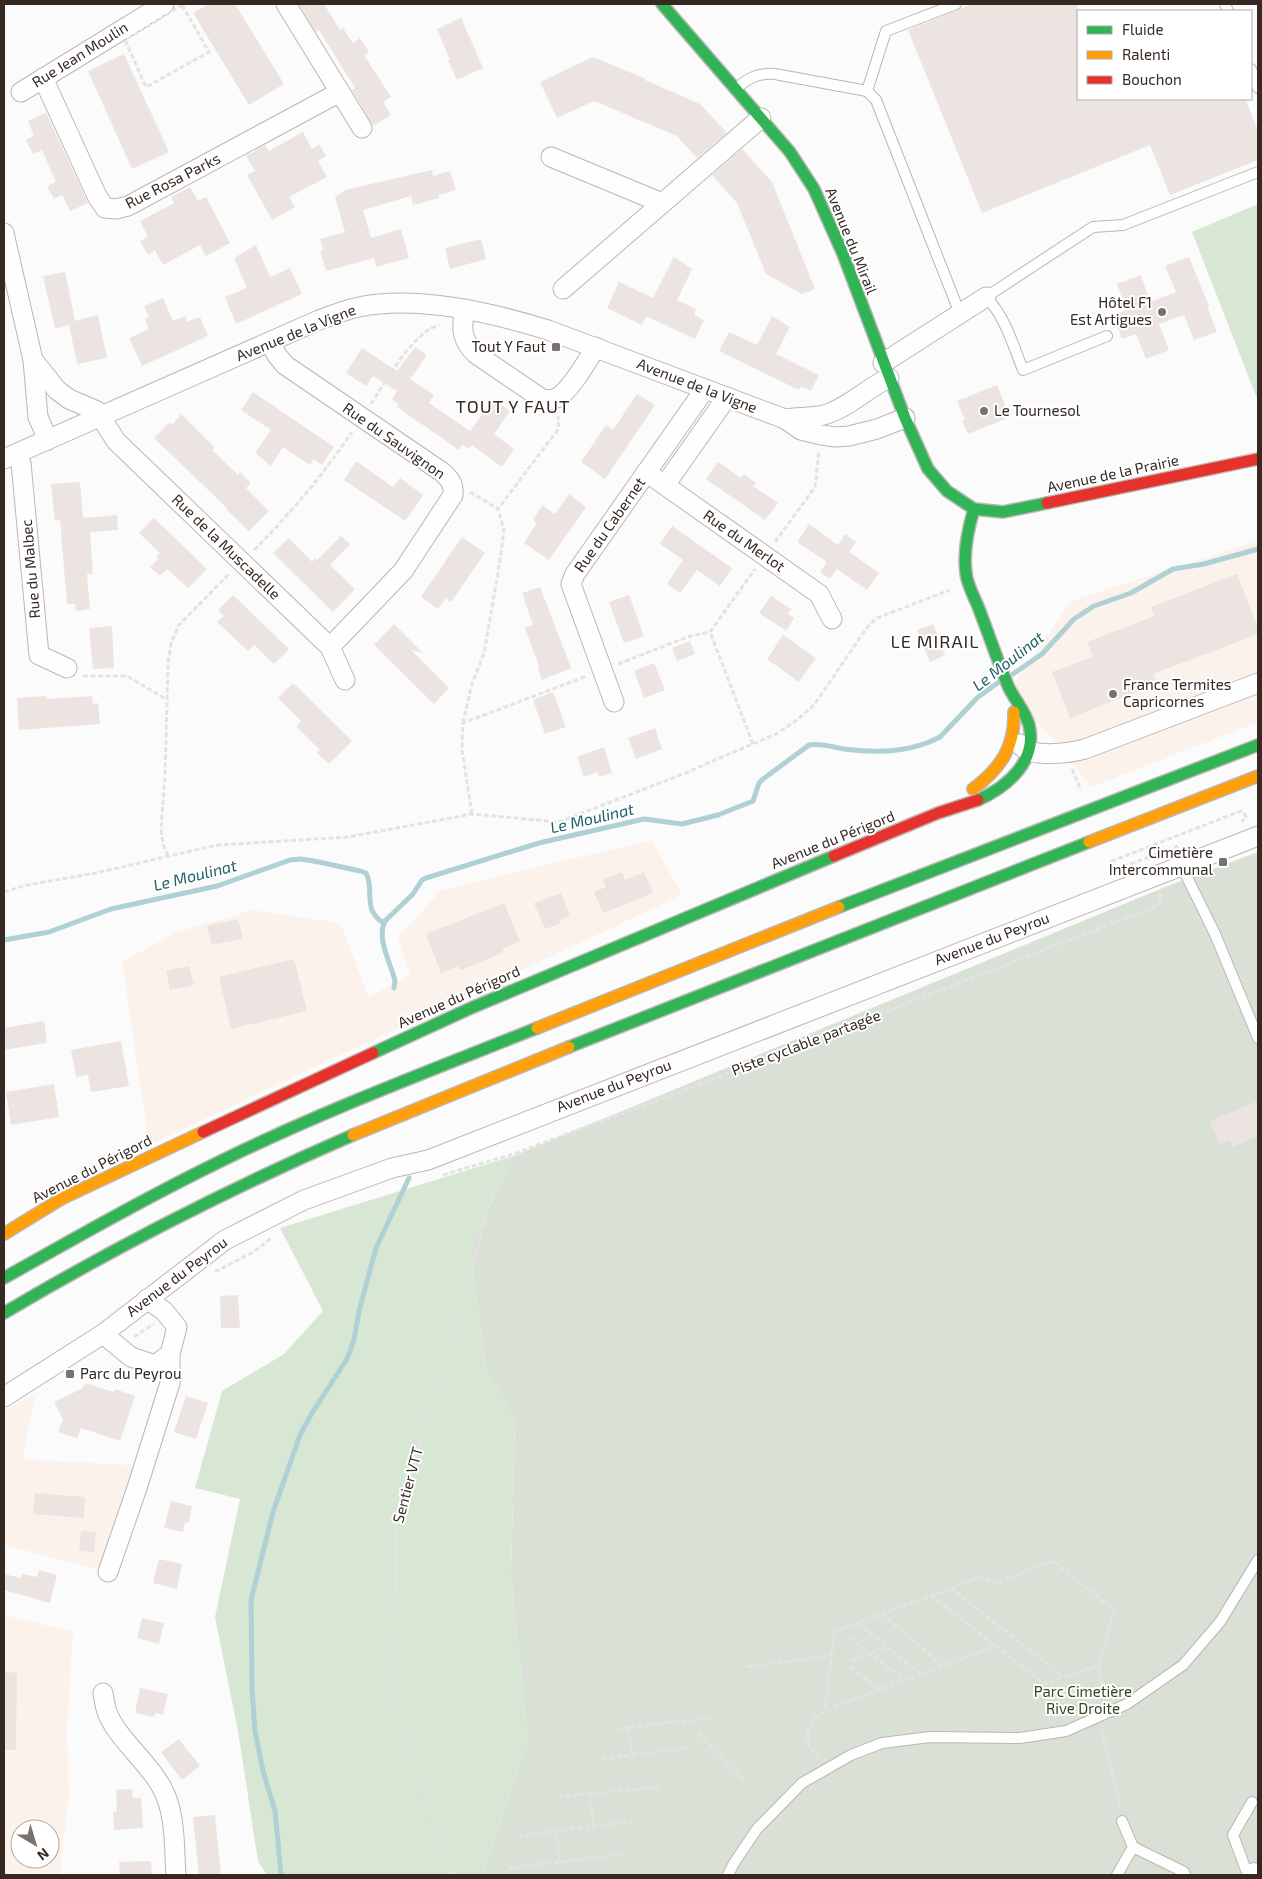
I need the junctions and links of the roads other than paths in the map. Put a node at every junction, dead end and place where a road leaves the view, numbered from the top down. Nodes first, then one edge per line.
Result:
1 (164, 4) edge
2 (286, 4) edge
3 (662, 4) edge
4 (956, 4) edge
5 (1252, 72) edge
6 (43, 78) junction
7 (1258, 88) edge
8 (736, 89) junction
9 (867, 91) junction
10 (21, 92) dead end
11 (340, 92) junction
12 (761, 118) junction
13 (362, 128) dead end
14 (551, 158) dead end
15 (1258, 172) edge
16 (662, 203) junction
17 (4, 233) edge
18 (563, 289) dead end
19 (986, 297) junction
20 (464, 310) junction
21 (960, 314) junction
22 (1107, 336) dead end
23 (271, 341) junction
24 (596, 347) junction
25 (33, 360) junction
26 (886, 370) junction
27 (705, 388) junction
28 (727, 397) junction
29 (102, 417) junction
30 (905, 418) junction
31 (785, 419) junction
32 (48, 440) junction
33 (10, 457) edge
34 (1258, 459) edge
35 (646, 472) junction
36 (665, 485) junction
37 (974, 509) junction
38 (832, 619) dead end
39 (330, 647) junction
40 (67, 668) road end
41 (345, 680) dead end
42 (1258, 683) edge
43 (1010, 689) junction
44 (614, 702) dead end
45 (1014, 714) junction
46 (1258, 745) edge
47 (1028, 751) junction
48 (1003, 760) junction
49 (1258, 776) edge
50 (938, 814) junction
51 (1258, 836) edge
52 (1181, 865) junction
53 (1258, 1038) edge
54 (4, 1234) edge
55 (4, 1278) edge
56 (147, 1299) junction
57 (4, 1314) edge
58 (103, 1334) junction
59 (170, 1354) junction
60 (4, 1397) edge
61 (1258, 1560) edge
62 (108, 1572) dead end
63 (103, 1693) dead end
64 (1252, 1802) dead end
65 (1120, 1818) road end
66 (1133, 1847) junction
67 (1256, 1870) edge
68 (176, 1875) edge
69 (728, 1875) edge
70 (1117, 1875) edge
71 (1185, 1875) edge

1 - 6 street, Rue Jean Moulin
2 - 11 street
3 - 8 main road, Avenue du Mirail
4 - 9 lane
5 - 7 lane
6 - 10 street, Rue Jean Moulin
6 - 11 street, Rue Rosa Parks
8 - 9 lane
8 - 12 main road, Avenue du Mirail
9 - 21 lane
11 - 13 street
12 - 16 street
12 - 26 main road, Avenue du Mirail
14 - 16 street
15 - 19 lane
16 - 18 street
17 - 25 street
19 - 21 street, Avenue de la Vigne
19 - 22 lane
20 - 23 street, Avenue de la Vigne
20 - 24 street, Avenue de la Vigne
20 - 24 street
21 - 26 street, Avenue de la Vigne
23 - 29 street, Avenue de la Vigne
23 - 39 street, Rue du Sauvignon
24 - 27 street, Avenue de la Vigne
25 - 29 street
25 - 32 street
26 - 30 main road, Avenue du Mirail
26 - 31 street, Avenue de la Vigne
27 - 28 street, Avenue de la Vigne
27 - 35 street, Rue du Cabernet
28 - 31 street, Avenue de la Vigne
28 - 36 street, Rue du Cabernet
29 - 32 street, Avenue de la Vigne
29 - 39 street, Rue de la Muscadelle
30 - 31 street, Avenue de la Vigne
30 - 37 main road, Avenue du Mirail
32 - 33 street, Avenue de la Vigne
33 - 40 street, Rue du Malbec
34 - 37 main road, Avenue de la Prairie
35 - 36 street, Rue du Merlot
35 - 44 street, Rue du Cabernet
36 - 38 street, Rue du Merlot
37 - 43 main road, Avenue du Périgord
39 - 41 street, Rue de la Muscadelle
42 - 47 street
43 - 45 main road, Avenue du Périgord
43 - 47 main road, Avenue du Périgord
45 - 47 street
45 - 48 main road, Avenue du Périgord
46 - 55 main road
47 - 48 main road
47 - 50 main road, Avenue du Périgord
48 - 50 main road, Avenue du Périgord
49 - 57 main road
50 - 54 main road, Avenue du Périgord
51 - 52 street, Avenue du Peyrou
52 - 53 lane
52 - 56 street, Avenue du Peyrou
56 - 58 street, Avenue du Peyrou
56 - 59 street
58 - 59 street
58 - 60 street, Avenue du Peyrou
59 - 62 street
61 - 69 lane
63 - 68 street
64 - 67 lane
65 - 66 lane
66 - 70 lane
66 - 71 lane

